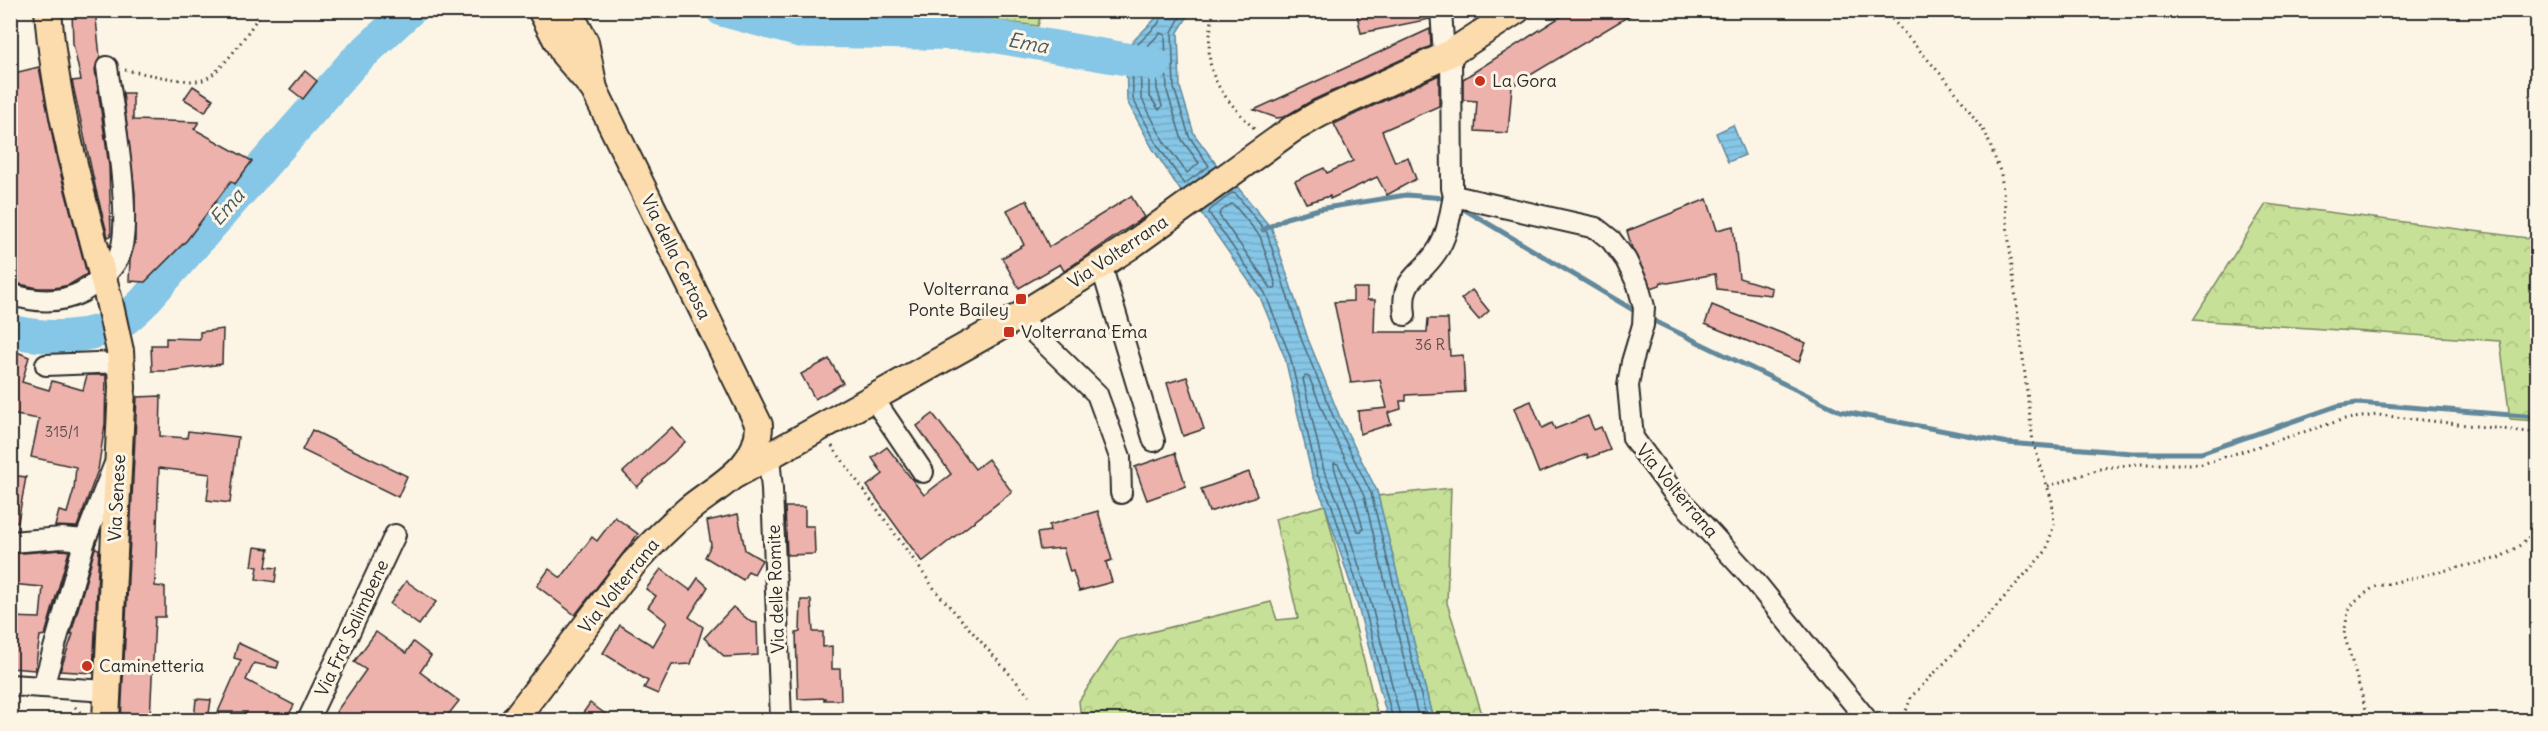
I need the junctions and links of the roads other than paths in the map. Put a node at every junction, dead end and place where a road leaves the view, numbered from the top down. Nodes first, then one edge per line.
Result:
1 (48, 10) edge
2 (541, 10) edge
3 (568, 10) edge
4 (1441, 10) edge
5 (1517, 10) edge
6 (574, 48) junction
7 (1447, 54) junction
8 (107, 67) road end
9 (1454, 196) junction
10 (1101, 265) junction
11 (106, 289) junction
12 (10, 294) edge
13 (1405, 315) dead end
14 (1018, 317) junction
15 (121, 356) junction
16 (46, 365) dead end
17 (873, 398) junction
18 (786, 436) junction
19 (1154, 441) dead end
20 (119, 453) junction
21 (923, 472) dead end
22 (735, 475) junction
23 (1121, 493) dead end
24 (395, 535) dead end
25 (85, 540) junction
26 (10, 542) edge
27 (10, 685) edge
28 (43, 687) junction
29 (108, 691) junction
30 (106, 720) edge
31 (308, 720) edge
32 (514, 720) edge
33 (781, 720) edge
34 (1867, 720) edge

1 - 11 main road, Via Senese
2 - 6 main road, Via della Certosa
3 - 6 main road, Via della Certosa
4 - 7 street
5 - 7 main road, Via Volterrana
6 - 18 main road, Via della Certosa
7 - 9 street
7 - 10 main road, Via Volterrana
8 - 11 street
9 - 13 street
9 - 34 street, Via Volterrana
10 - 14 main road, Via Volterrana
10 - 19 street
11 - 12 street
11 - 15 main road, Via Senese, bridge
14 - 17 main road, Via Volterrana
14 - 23 street
15 - 16 street
15 - 20 main road, Via Senese
17 - 18 main road, Via Volterrana
17 - 21 street
18 - 22 main road
18 - 22 main road, Via Volterrana
18 - 33 street, Via delle Romite
20 - 25 street
20 - 29 main road, Via Senese
22 - 32 main road, Via Volterrana
24 - 31 street, Via Fra' Salimbene
25 - 26 street
25 - 28 street
27 - 28 street
28 - 29 street
29 - 30 main road, Via Senese

